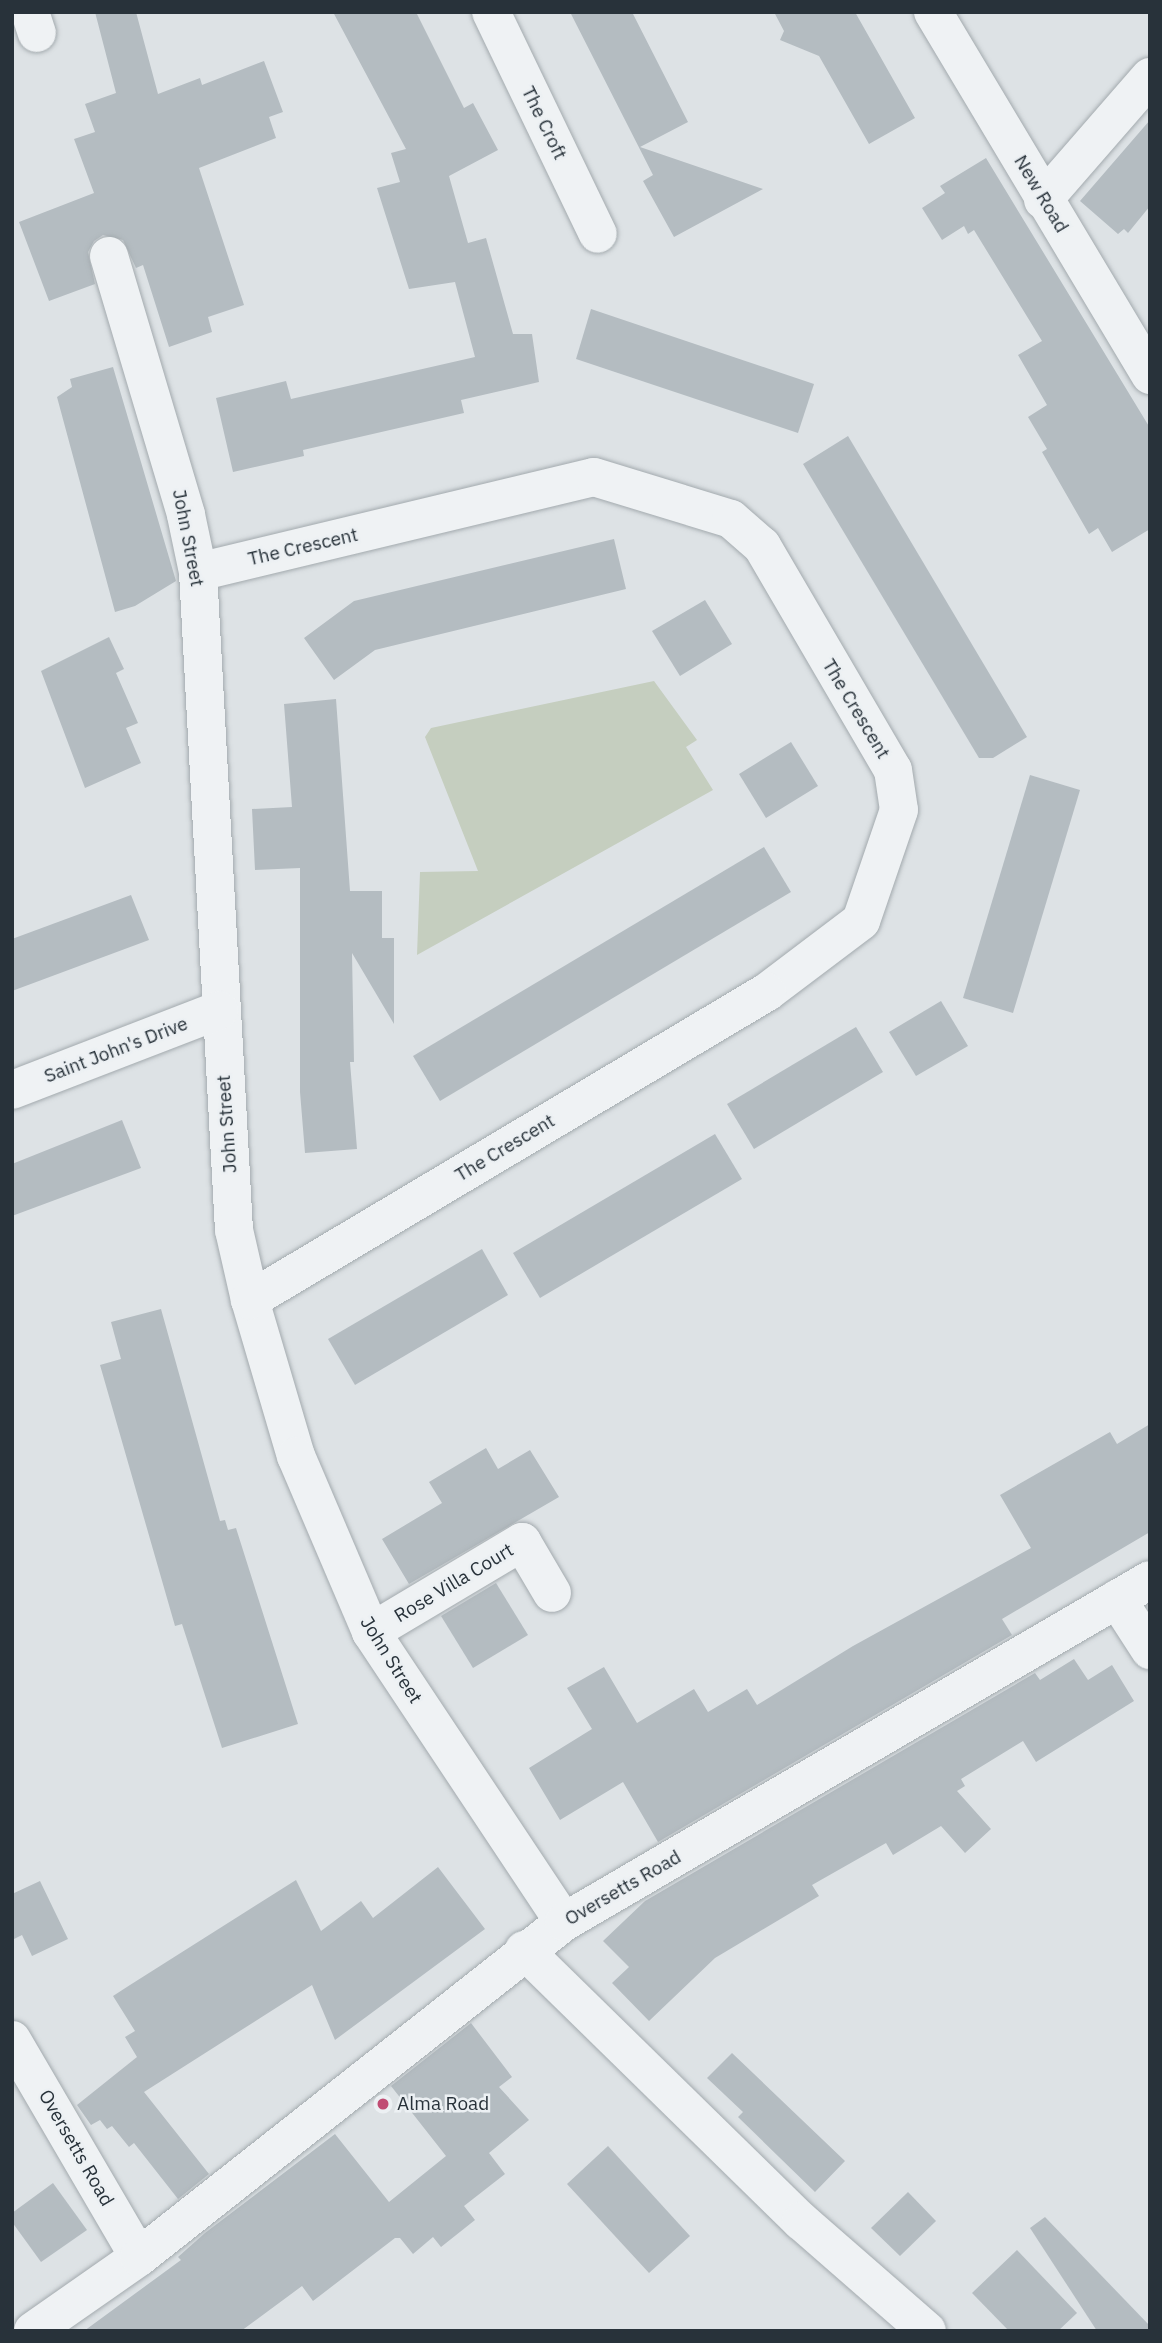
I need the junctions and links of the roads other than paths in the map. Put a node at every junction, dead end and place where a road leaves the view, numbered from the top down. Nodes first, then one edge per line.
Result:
1 (491, 12) edge
2 (933, 12) edge
3 (1150, 77) edge
4 (1043, 200) junction
5 (598, 234) dead end
6 (109, 256) dead end
7 (1150, 375) edge
8 (198, 572) junction
9 (219, 1010) junction
10 (12, 1090) edge
11 (250, 1300) junction
12 (1150, 1580) edge
13 (552, 1593) dead end
14 (1117, 1599) junction
15 (371, 1632) junction
16 (1150, 1650) edge
17 (564, 1922) junction
18 (524, 1950) junction
19 (12, 2040) edge
20 (139, 2257) junction
21 (33, 2331) edge
22 (927, 2331) edge

1 - 5 street, The Croft
2 - 4 street, New Road
3 - 4 street
4 - 7 street, New Road
6 - 8 street, John Street
8 - 9 street, John Street
8 - 11 street, The Crescent
9 - 10 street, Saint John's Drive
9 - 11 street, John Street
11 - 15 street, John Street
12 - 14 street, Oversetts Road
13 - 15 street, Rose Villa Court
14 - 16 street
14 - 17 street, Oversetts Road
15 - 17 street, John Street
17 - 18 street, Oversetts Road
18 - 20 street, Oversetts Road
18 - 22 street
19 - 20 street, Oversetts Road
20 - 21 street, Oversetts Road

